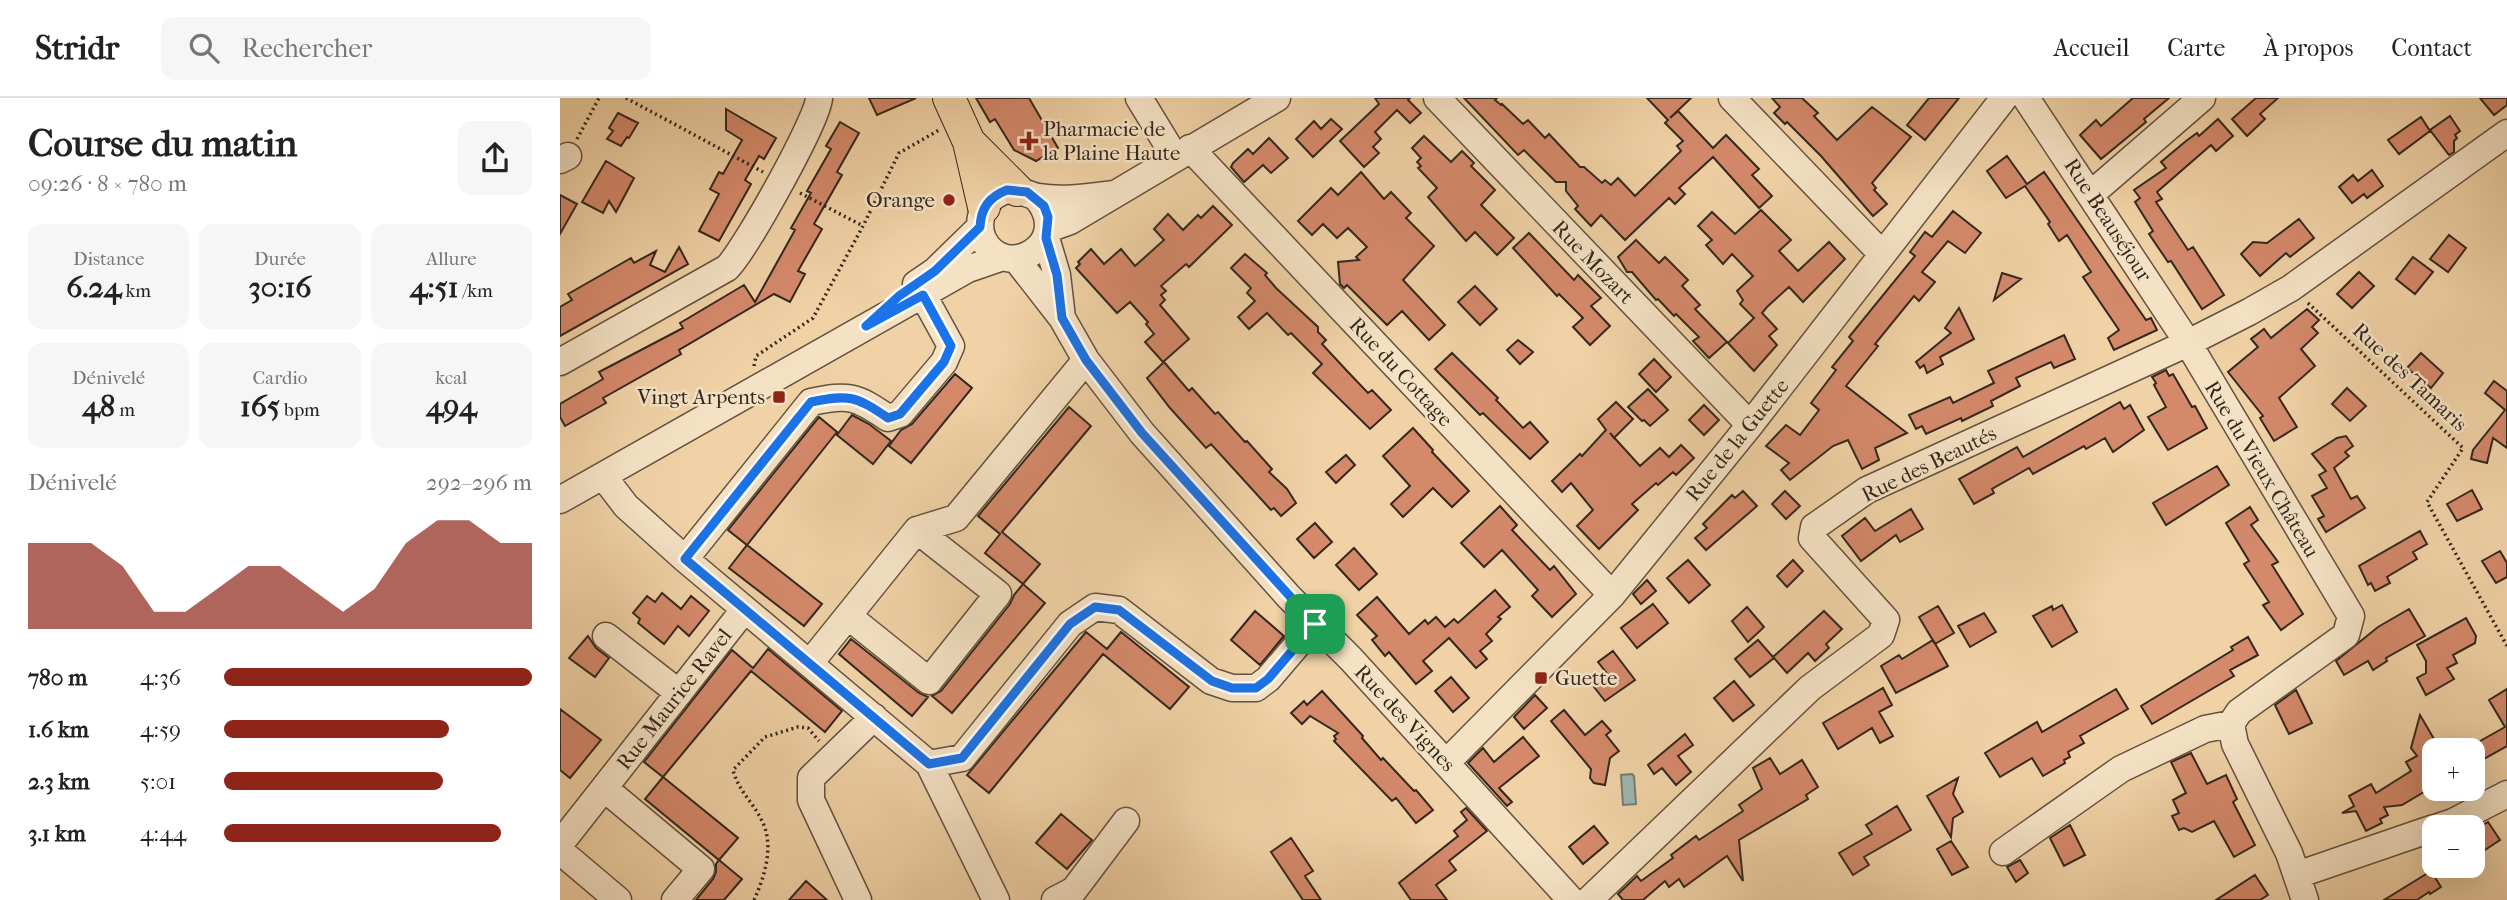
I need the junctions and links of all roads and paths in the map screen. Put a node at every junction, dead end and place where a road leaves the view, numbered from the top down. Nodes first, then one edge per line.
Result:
1 (599, 98) edge
2 (626, 98) edge
3 (819, 98) edge
4 (1139, 98) edge
5 (1277, 98) edge
6 (1437, 98) edge
7 (1732, 98) edge
8 (2004, 98) edge
9 (2026, 98) edge
10 (2202, 98) edge
11 (959, 120) edge
12 (2507, 132) edge
13 (1182, 153) junction
14 (564, 158) edge
15 (779, 184) junction
16 (1027, 193) junction
17 (1114, 194) junction
18 (2091, 194) junction
19 (982, 217) junction
20 (863, 226) junction
21 (1047, 234) junction
22 (1882, 254) junction
23 (1009, 258) junction
24 (2291, 288) junction
25 (923, 295) junction
26 (1062, 318) junction
27 (866, 326) junction
28 (2188, 343) junction
29 (1086, 360) junction
30 (560, 362) edge
31 (753, 389) junction
32 (1750, 425) junction
33 (603, 476) junction
34 (560, 500) edge
35 (917, 530) junction
36 (685, 559) junction
37 (1612, 595) junction
38 (744, 610) junction
39 (848, 616) junction
40 (1315, 624) junction
41 (606, 635) dead end
42 (2507, 646) edge
43 (810, 663) junction
44 (679, 693) junction
45 (874, 717) junction
46 (2231, 724) junction
47 (832, 758) junction
48 (1447, 762) junction
49 (929, 764) junction
50 (604, 788) junction
51 (2507, 794) edge
52 (2466, 815) edge
53 (1126, 821) dead end
54 (2422, 834) edge
55 (560, 844) edge
56 (560, 851) edge
57 (2003, 852) dead end
58 (1534, 860) junction
59 (2301, 888) edge
60 (618, 900) edge
61 (675, 900) edge
62 (754, 900) edge
63 (858, 900) edge
64 (996, 900) edge
65 (1055, 900) edge
66 (1546, 900) edge
67 (1571, 900) edge
68 (1589, 900) edge

1 - 14 path
2 - 15 path
3 - 15 street
4 - 13 street, Rue du Cottage
5 - 13 street
6 - 32 street, Rue Mozart
7 - 22 street
8 - 22 street, Rue de la Guette
9 - 18 street, Rue Beauséjour
10 - 18 street
11 - 16 main road
11 - 19 main road
11 - 20 path
12 - 24 street
13 - 17 street
13 - 37 street, Rue du Cottage
15 - 20 path
15 - 30 street
16 - 17 street
16 - 19 street
16 - 21 street
17 - 21 street
18 - 28 street, Rue Beauséjour
19 - 23 street
19 - 27 street
20 - 31 path
21 - 23 street
21 - 26 street, Rue des Vignes
22 - 32 street, Rue de la Guette
23 - 25 street
23 - 26 street, Rue des Vignes
24 - 28 street
24 - 42 path, Rue des Tamaris
25 - 27 street
25 - 36 street
26 - 29 street, Rue des Vignes
27 - 31 street
28 - 46 street, Rue du Vieux Château
28 - 68 street, Rue des Beautés
29 - 35 street
29 - 40 street, Rue des Vignes
31 - 33 street
32 - 37 street, Rue de la Guette
33 - 34 street
33 - 36 street
35 - 39 street
35 - 39 street
36 - 38 street
37 - 48 street, Rue de la Guette
38 - 43 street
38 - 44 street, Rue Maurice Ravel
39 - 43 street
40 - 48 street, Rue des Vignes
40 - 49 street
41 - 44 street
43 - 45 street
44 - 50 street, Rue Maurice Ravel
45 - 47 street
45 - 49 street
46 - 57 street
46 - 59 street
47 - 62 path
47 - 63 street
48 - 58 street, Rue des Vignes
49 - 64 street
50 - 55 street, Rue Maurice Ravel
50 - 61 street, Rue Maurice Ravel
51 - 52 street
53 - 65 street
54 - 59 street
56 - 60 street
58 - 66 street, Rue des Vignes
58 - 67 street, Rue des Vignes

